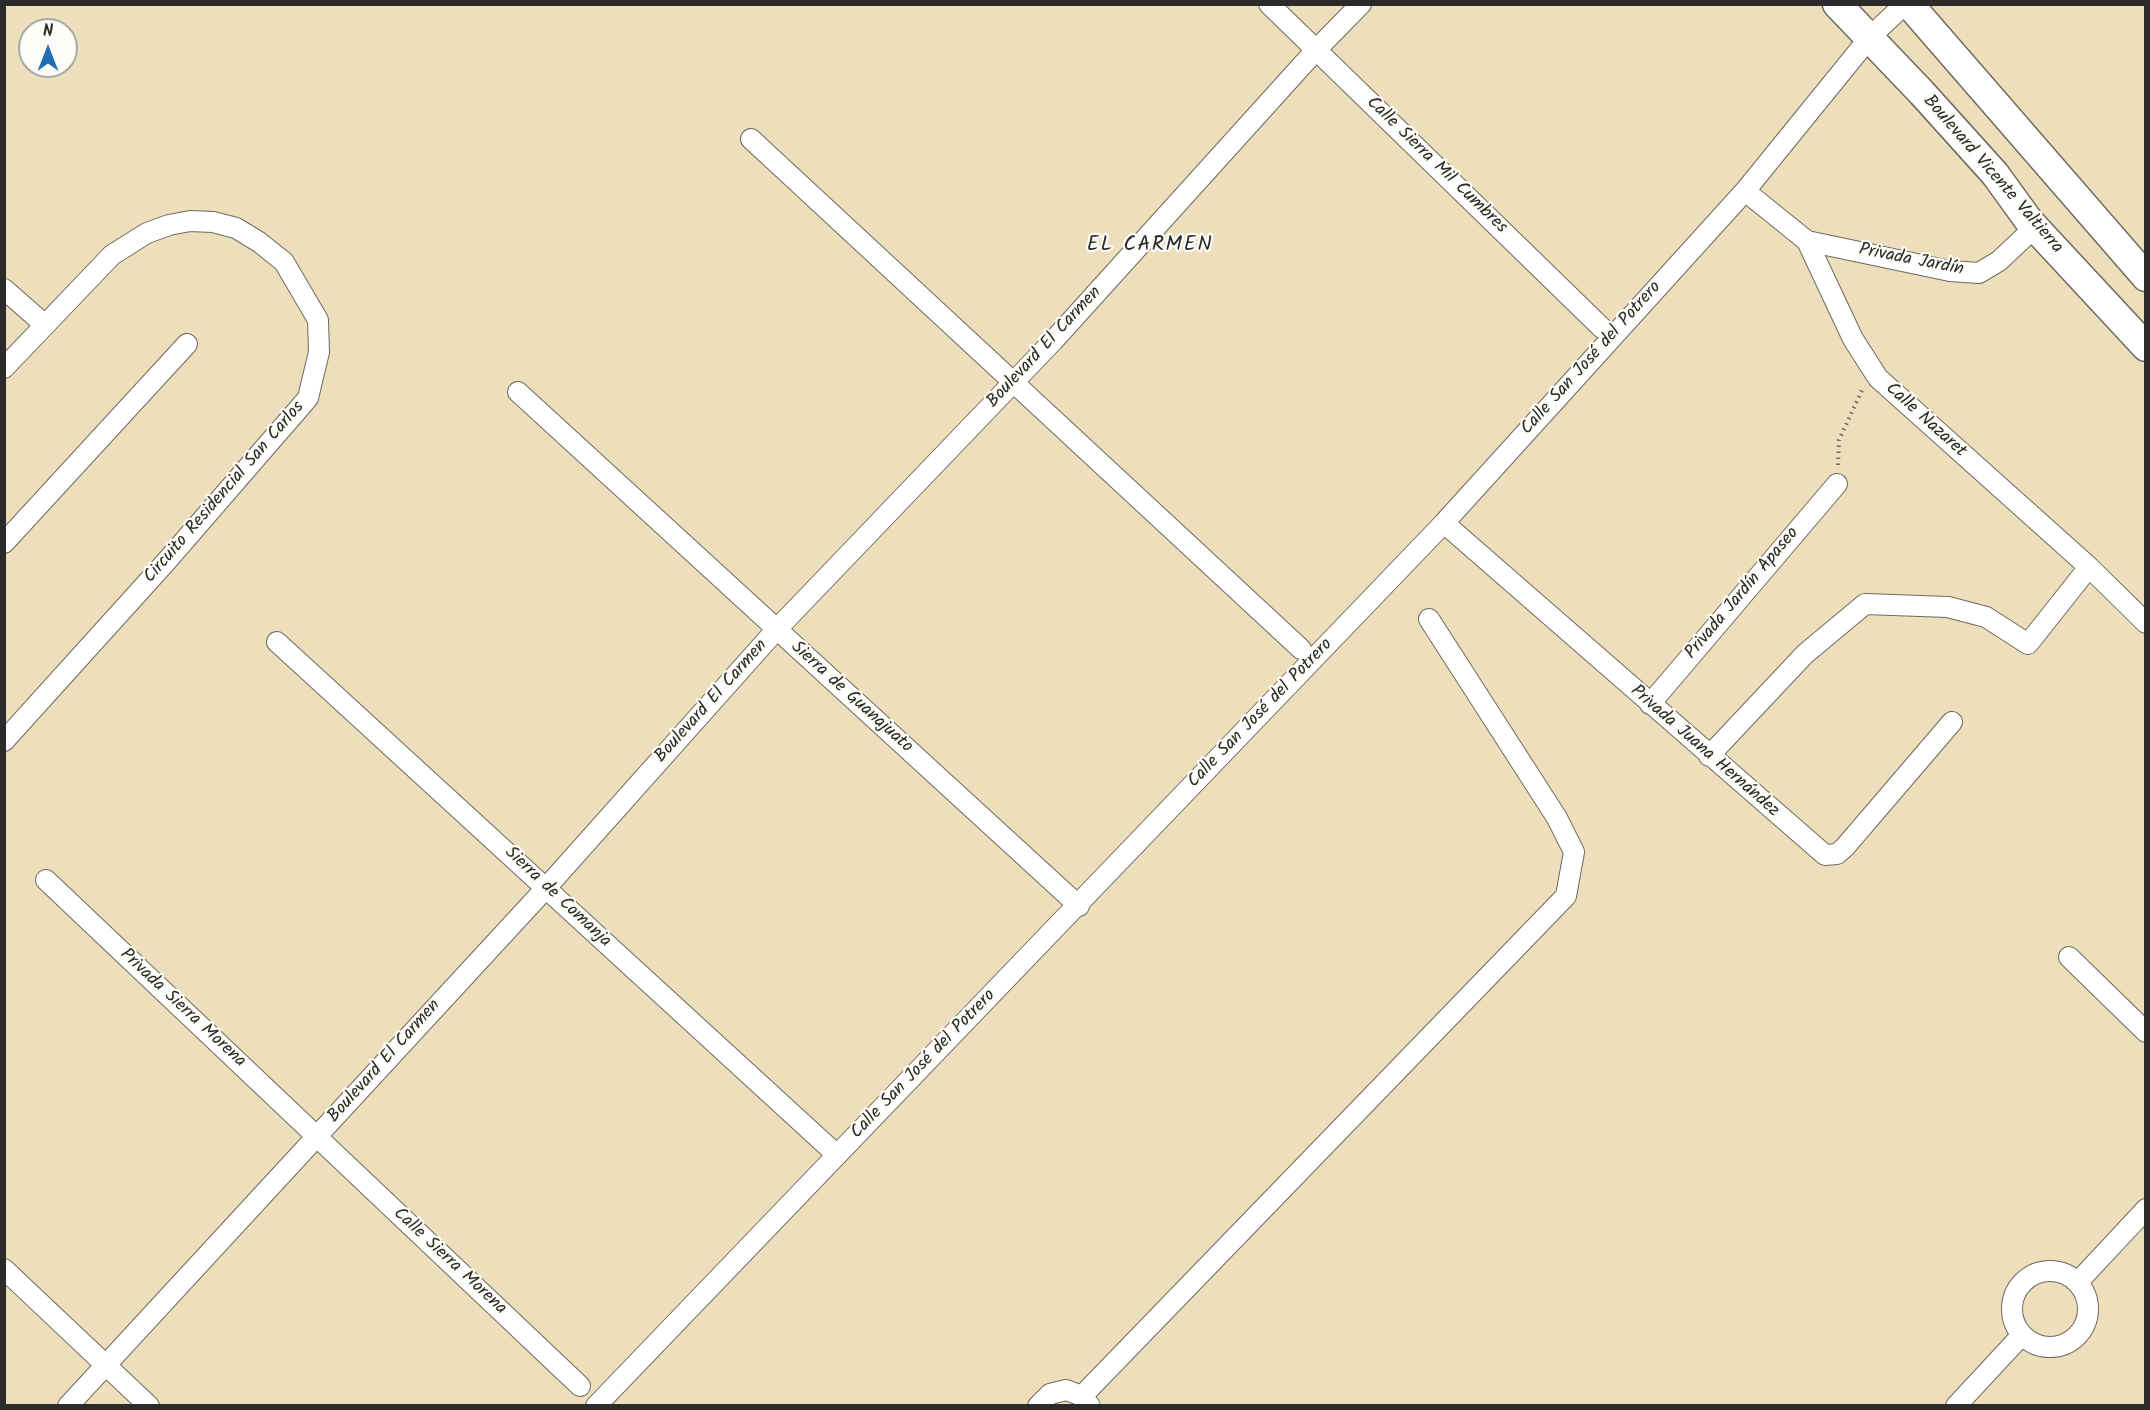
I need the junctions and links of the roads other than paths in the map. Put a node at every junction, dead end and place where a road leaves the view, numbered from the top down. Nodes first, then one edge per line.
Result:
1 (1269, 4) edge
2 (1361, 4) edge
3 (1837, 4) edge
4 (1905, 4) edge
5 (1909, 4) edge
6 (1870, 37) junction
7 (1316, 50) junction
8 (752, 139) dead end
9 (1744, 191) junction
10 (2035, 227) junction
11 (1808, 241) junction
12 (2145, 277) edge
13 (4, 289) edge
14 (45, 325) junction
15 (1602, 328) dead end
16 (187, 344) dead end
17 (2145, 347) edge
18 (4, 368) edge
19 (1014, 382) junction
20 (518, 392) dead end
21 (1837, 484) road end
22 (1444, 523) junction
23 (4, 543) edge
24 (2090, 567) junction
25 (1429, 620) dead end
26 (2145, 623) edge
27 (776, 630) junction
28 (277, 642) dead end
29 (1301, 649) dead end
30 (1650, 704) junction
31 (1952, 722) dead end
32 (4, 741) edge
33 (1709, 756) junction
34 (46, 880) dead end
35 (546, 888) junction
36 (1079, 906) junction
37 (2069, 957) dead end
38 (2145, 1032) edge
39 (318, 1137) junction
40 (837, 1155) junction
41 (2145, 1209) edge
42 (4, 1269) edge
43 (2078, 1282) junction
44 (2021, 1336) junction
45 (106, 1365) junction
46 (580, 1386) dead end
47 (1086, 1401) edge
48 (68, 1406) edge
49 (149, 1406) edge
50 (596, 1406) edge
51 (1038, 1406) edge
52 (1956, 1406) edge

1 - 7 street, Calle Sierra Mil Cumbres
2 - 7 street, Boulevard El Carmen
3 - 6 main road, Boulevard Vicente Valtierra
4 - 6 street, Calle San José del Potrero
5 - 12 main road
6 - 9 street, Calle San José del Potrero
6 - 10 main road, Boulevard Vicente Valtierra
7 - 15 street, Calle Sierra Mil Cumbres
7 - 19 street, Boulevard El Carmen
8 - 19 street
9 - 11 street, Calle Nazaret
9 - 22 street, Calle San José del Potrero
10 - 11 street, Privada Jardín
10 - 17 main road, Boulevard Vicente Valtierra
11 - 24 street, Calle Nazaret
13 - 14 street
14 - 18 street, Circuito Residencial San Carlos
14 - 32 street, Circuito Residencial San Carlos
16 - 23 street
19 - 27 street, Boulevard El Carmen
19 - 29 street
20 - 27 street, Sierra de Guanajuato
21 - 30 street, Privada Jardín Apaseo
22 - 30 street, Privada Juana Hernández
22 - 36 street, Calle San José del Potrero
24 - 26 street, Calle Nazaret
24 - 33 street
25 - 47 street
27 - 35 street, Boulevard El Carmen
27 - 36 street, Sierra de Guanajuato
28 - 35 street, Sierra de Comanja
30 - 33 street, Privada Juana Hernández
31 - 33 street, Privada Juana Hernández
34 - 39 street, Privada Sierra Morena
35 - 39 street, Boulevard El Carmen
35 - 40 street, Sierra de Comanja
36 - 40 street, Calle San José del Potrero
37 - 38 street
39 - 45 street, Boulevard El Carmen
39 - 46 street, Calle Sierra Morena
40 - 50 street, Calle San José del Potrero
41 - 43 street
42 - 45 street
43 - 44 street
43 - 44 street
44 - 52 street
45 - 48 street, Boulevard El Carmen
45 - 49 street
47 - 51 street

